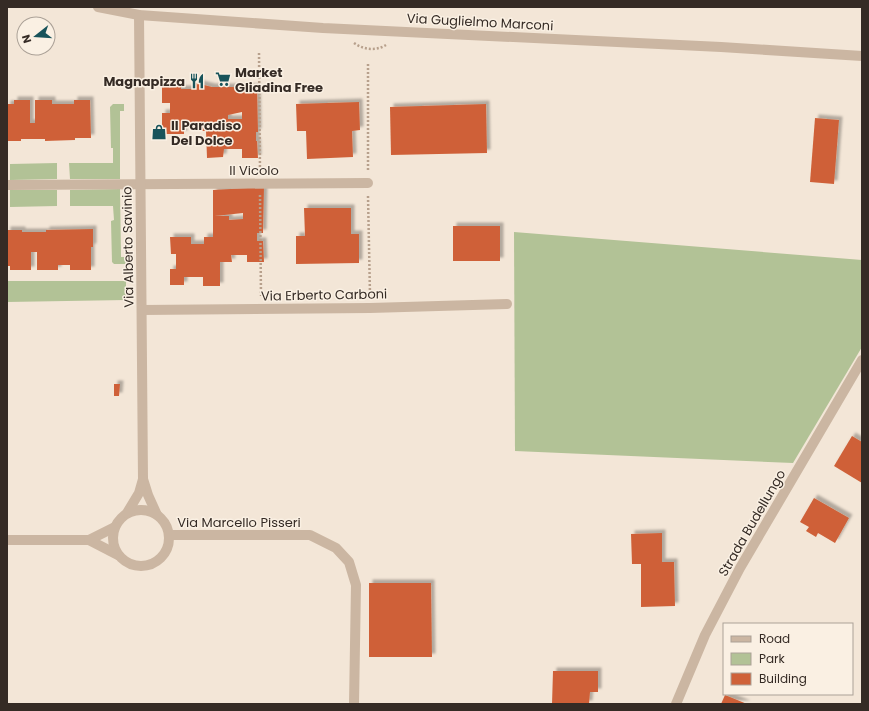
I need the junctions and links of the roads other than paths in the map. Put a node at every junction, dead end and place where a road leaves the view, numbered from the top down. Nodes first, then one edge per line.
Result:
1 (98, 7) edge
2 (139, 15) junction
3 (862, 56) edge
4 (368, 183) dead end
5 (141, 184) junction
6 (7, 185) edge
7 (507, 304) dead end
8 (142, 310) junction
9 (862, 360) edge
10 (143, 479) junction
11 (127, 513) junction
12 (157, 515) junction
13 (115, 527) junction
14 (169, 535) junction
15 (7, 540) edge
16 (89, 540) junction
17 (118, 555) junction
18 (354, 704) edge
19 (676, 704) edge

1 - 2 street, Via Guglielmo Marconi
2 - 3 street, Via Guglielmo Marconi
2 - 5 street, Via Alberto Savinio
4 - 5 street, Il Vicolo
5 - 6 street, Il Vicolo
5 - 8 street, Via Alberto Savinio
7 - 8 street, Via Erberto Carboni
8 - 10 street, Via Alberto Savinio
9 - 19 street, Strada Budellungo
10 - 11 street
10 - 12 street, Via Marcello Pisseri
11 - 12 street
11 - 13 street
12 - 14 street, Via Marcello Pisseri
13 - 16 street
13 - 17 street
14 - 17 street, Via Marcello Pisseri
14 - 18 street, Via Marcello Pisseri
15 - 16 street
16 - 17 street, Via Marcello Pisseri

